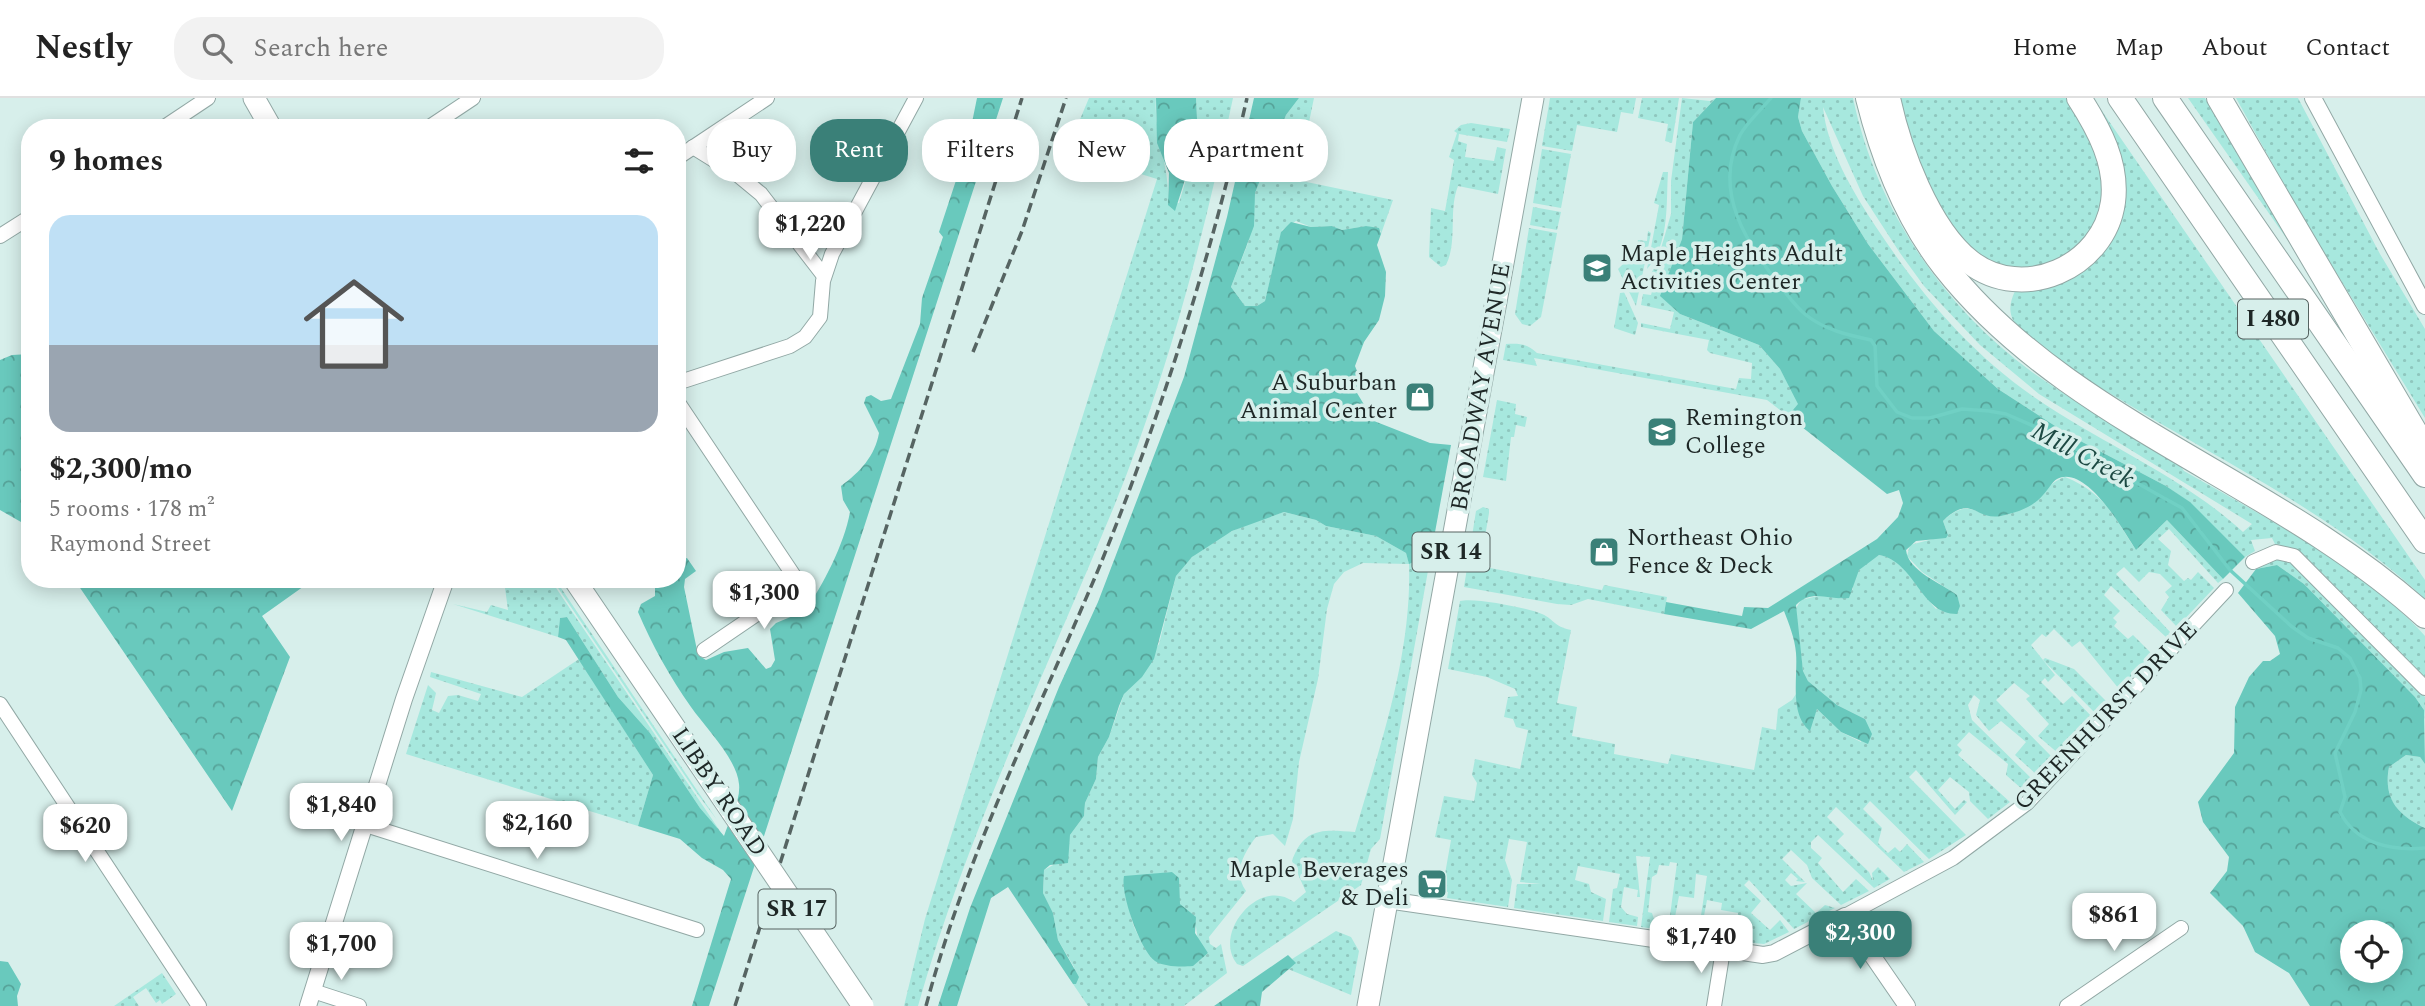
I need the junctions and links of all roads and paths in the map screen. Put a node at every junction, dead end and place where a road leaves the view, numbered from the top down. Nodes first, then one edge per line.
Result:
1 (208, 98) edge
2 (254, 98) edge
3 (472, 98) edge
4 (767, 98) edge
5 (916, 98) edge
6 (1533, 98) edge
7 (1868, 98) edge
8 (1888, 98) edge
9 (2079, 98) edge
10 (2120, 98) edge
11 (2165, 98) edge
12 (2219, 98) edge
13 (2313, 98) edge
14 (176, 119) edge
15 (266, 119) edge
16 (441, 119) edge
17 (693, 147) junction
18 (686, 152) edge
19 (21, 223) edge
20 (0, 236) edge
21 (824, 276) junction
22 (2425, 306) edge
23 (686, 380) edge
24 (686, 414) edge
25 (2425, 449) edge
26 (2425, 475) edge
27 (2425, 541) edge
28 (2253, 562) dead end
29 (443, 588) edge
30 (580, 588) edge
31 (2225, 590) dead end
32 (2425, 616) edge
33 (704, 650) dead end
34 (2425, 688) edge
35 (0, 704) edge
36 (366, 825) junction
37 (1387, 900) junction
38 (1845, 916) junction
39 (2181, 928) dead end
40 (697, 930) dead end
41 (1723, 950) junction
42 (310, 999) edge
43 (199, 1006) edge
44 (359, 1006) edge
45 (863, 1006) edge
46 (1368, 1006) edge
47 (1714, 1006) edge
48 (1907, 1006) edge
49 (2067, 1006) edge

1 - 14 street
2 - 15 main road
3 - 16 street
4 - 17 street
5 - 21 street
6 - 37 main road, BROADWAY AVENUE / SR 14
7 - 32 highway
8 - 9 highway
10 - 27 highway, I 480
11 - 26 highway, I 480
12 - 25 highway
13 - 22 street
17 - 18 street
17 - 21 street
19 - 20 street
21 - 23 street
24 - 33 street
28 - 34 street
29 - 36 street
30 - 45 main road, LIBBY ROAD / SR 17, bridge
31 - 38 street, GREENHURST DRIVE
35 - 43 street
36 - 40 street
36 - 42 street
37 - 41 street, GREENHURST DRIVE
37 - 46 main road, BROADWAY AVENUE / SR 14
38 - 41 street, GREENHURST DRIVE
38 - 48 street
39 - 49 street
41 - 47 street
42 - 44 street

